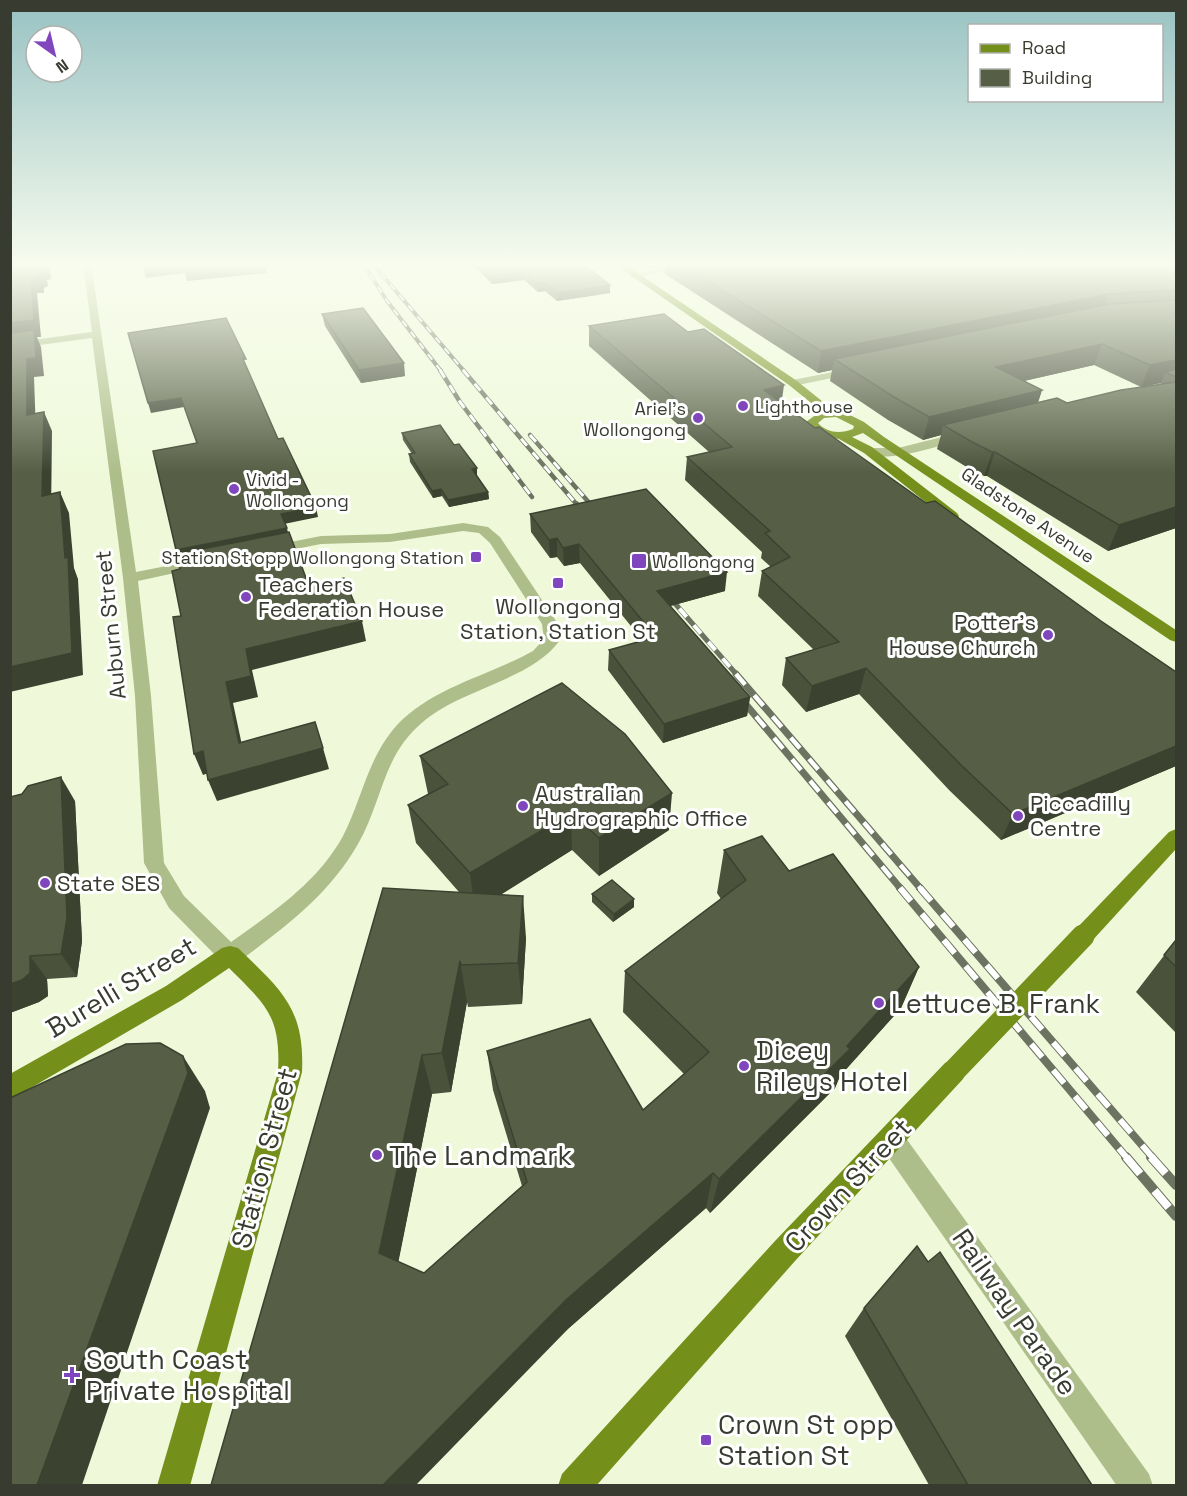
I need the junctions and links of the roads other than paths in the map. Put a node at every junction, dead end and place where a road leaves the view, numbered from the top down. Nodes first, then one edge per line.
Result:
1 (97, 333) joint
2 (719, 333) edge
3 (10, 346) edge
4 (870, 367) edge
5 (793, 383) junction
6 (831, 414) junction
7 (860, 424) junction
8 (970, 434) edge
9 (840, 435) junction
10 (871, 452) junction
11 (898, 452) junction
12 (967, 527) edge
13 (255, 553) edge
14 (220, 560) edge
15 (130, 578) junction
16 (1176, 637) edge
17 (1176, 837) edge
18 (230, 955) junction
19 (10, 1088) edge
20 (891, 1139) junction
21 (173, 1485) edge
22 (574, 1485) edge
23 (1137, 1485) edge

1 - 3 street
1 - 15 street, Auburn Street
2 - 5 main road
4 - 5 street
5 - 6 main road
6 - 7 main road, Gladstone Avenue
6 - 9 main road, Gladstone Avenue
7 - 9 main road
7 - 11 main road, Gladstone Avenue
8 - 11 street
9 - 10 main road, Gladstone Avenue
10 - 11 street
10 - 12 main road, Gladstone Avenue
11 - 16 main road, Gladstone Avenue
13 - 18 street
14 - 15 street
15 - 18 street, Auburn Street
17 - 20 main road, Crown Street, bridge
18 - 19 main road, Burelli Street
18 - 21 main road, Station Street
20 - 22 main road, Crown Street
20 - 23 street, Railway Parade

